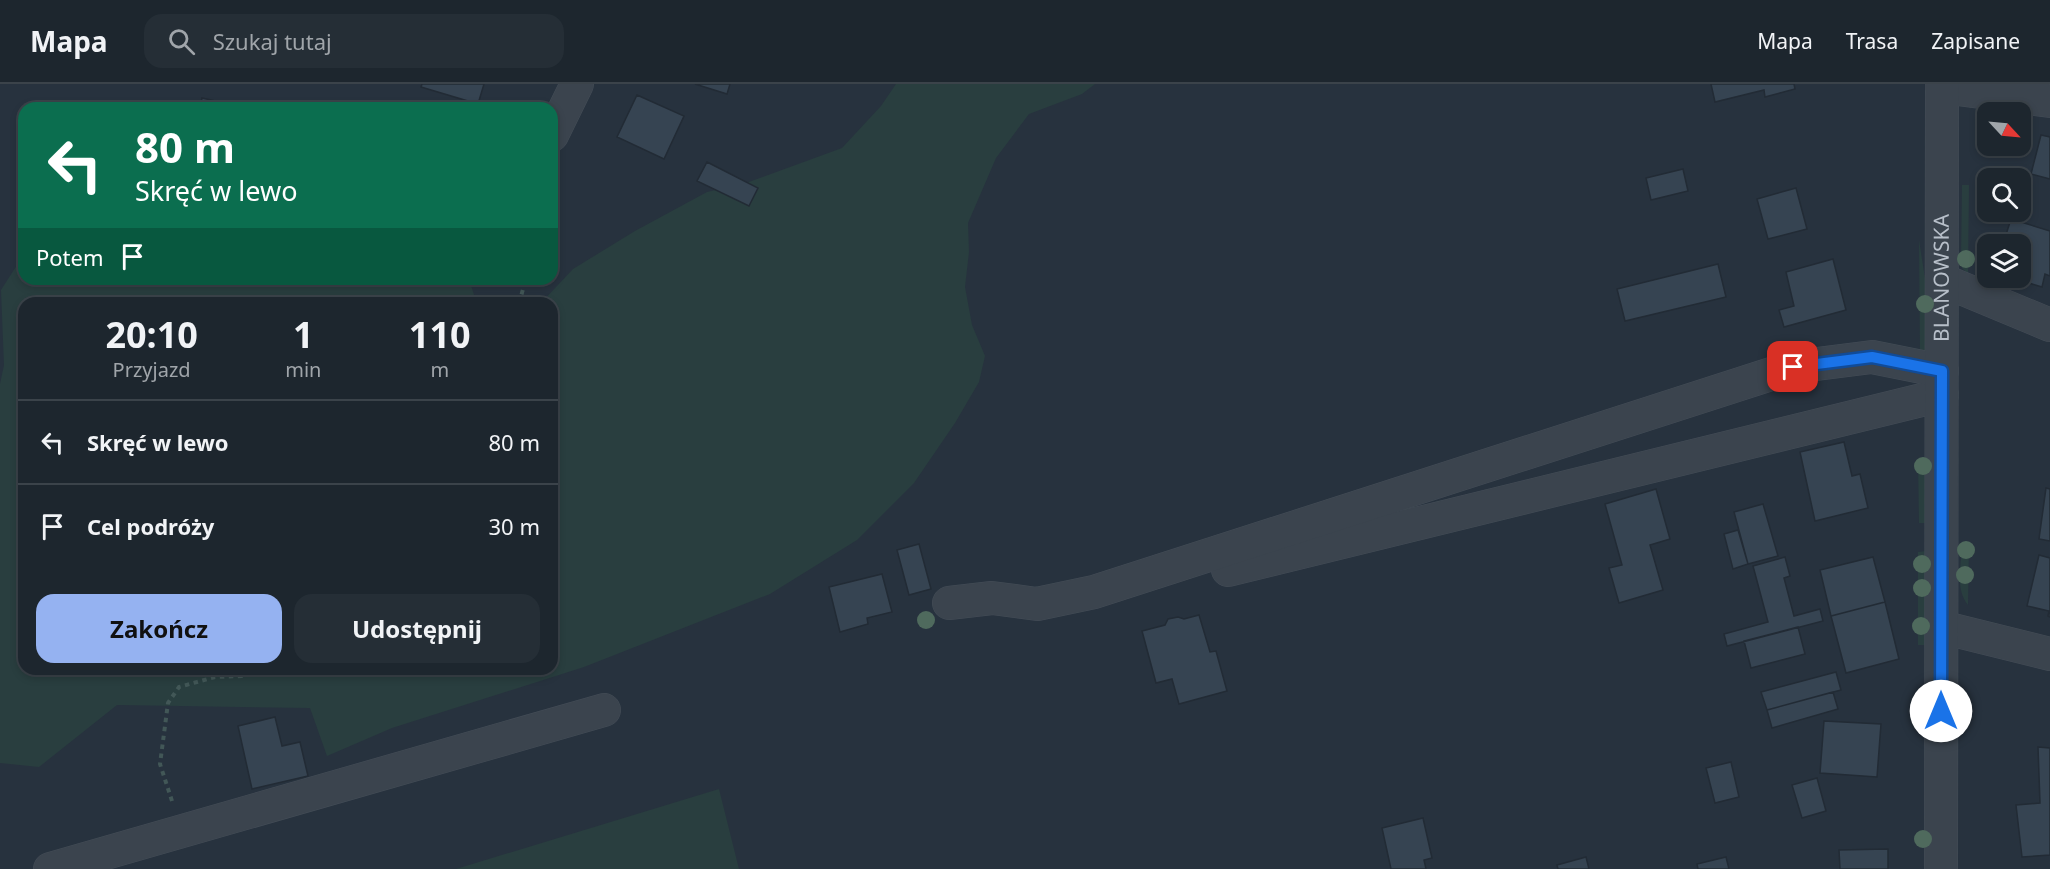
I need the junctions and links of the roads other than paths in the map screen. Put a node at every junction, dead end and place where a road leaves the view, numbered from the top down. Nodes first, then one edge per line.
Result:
1 (577, 84) edge
2 (1942, 85) edge
3 (2050, 101) edge
4 (558, 123) edge
5 (1942, 280) junction
6 (2050, 325) edge
7 (1942, 383) junction
8 (1228, 570) dead end
9 (949, 603) dead end
10 (1941, 627) junction
11 (2050, 654) edge
12 (604, 710) dead end
13 (50, 869) edge
14 (1941, 869) edge

1 - 4 street
2 - 3 street
2 - 5 street, BLANOWSKA
5 - 6 street
5 - 7 street, BLANOWSKA
7 - 8 street
7 - 9 street
7 - 10 street, BLANOWSKA
10 - 11 street
10 - 14 street, BLANOWSKA
12 - 13 street

